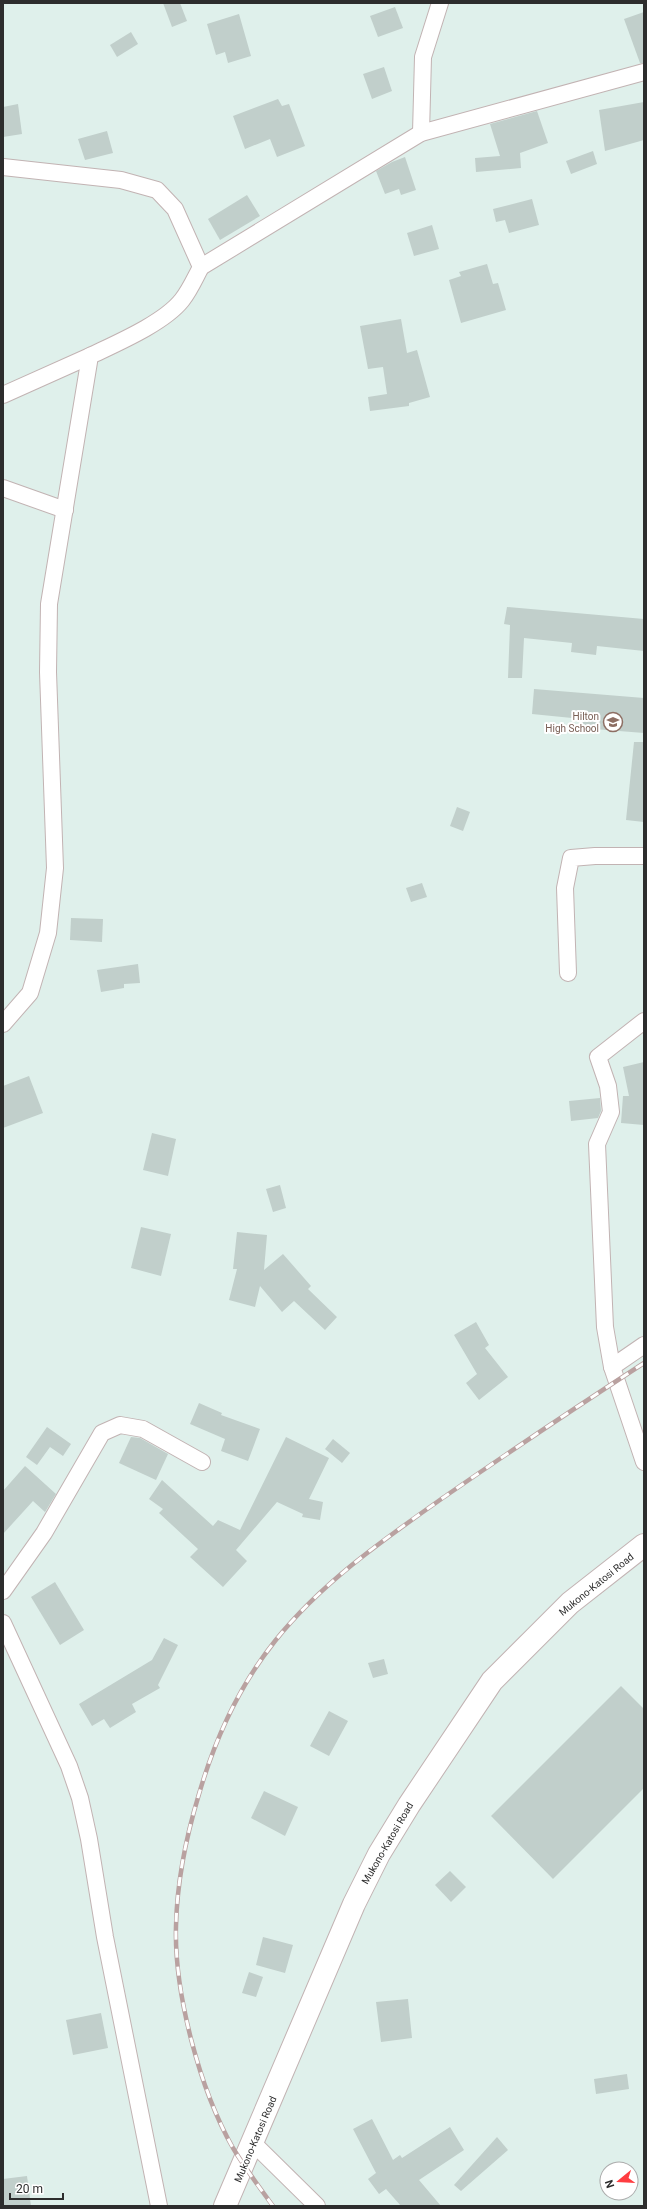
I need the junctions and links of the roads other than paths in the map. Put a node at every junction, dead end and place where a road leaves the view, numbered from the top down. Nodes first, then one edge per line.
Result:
1 (440, 3) edge
2 (644, 72) edge
3 (421, 133) junction
4 (3, 167) edge
5 (200, 267) junction
6 (90, 356) junction
7 (3, 395) edge
8 (3, 488) edge
9 (65, 510) junction
10 (644, 856) edge
11 (568, 973) dead end
12 (644, 1021) edge
13 (3, 1024) edge
14 (644, 1345) edge
15 (612, 1367) junction
16 (202, 1462) dead end
17 (644, 1462) edge
18 (644, 1545) edge
19 (3, 1591) edge
20 (3, 1623) edge
21 (253, 2143) junction
22 (159, 2206) edge
23 (225, 2206) edge
24 (317, 2206) edge

1 - 3 street
2 - 3 street
3 - 5 street
4 - 5 street
5 - 6 street
6 - 7 street
6 - 9 street
8 - 9 street
9 - 13 street
10 - 11 street
12 - 15 street
14 - 15 street
15 - 17 street
16 - 19 street
18 - 21 main road, Mukono-Katosi Road
20 - 22 street
21 - 23 main road, Mukono-Katosi Road
21 - 24 street

